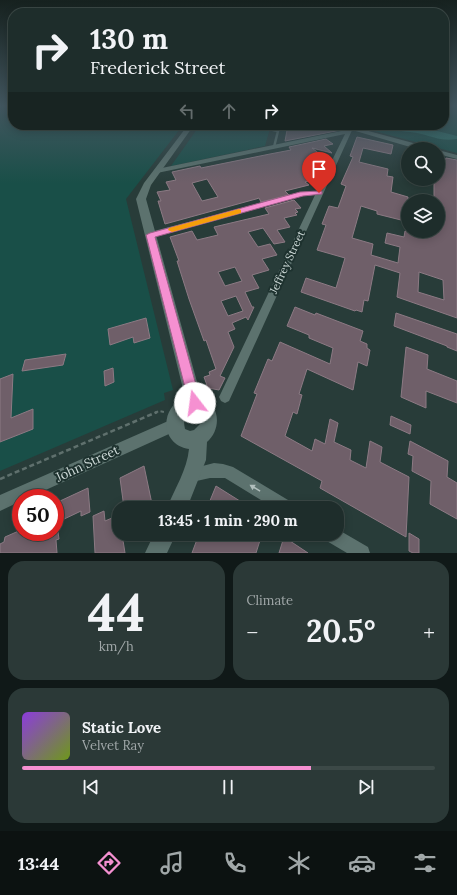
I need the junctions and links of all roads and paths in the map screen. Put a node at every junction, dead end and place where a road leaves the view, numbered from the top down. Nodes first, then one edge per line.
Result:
1 (186, 132) edge
2 (278, 132) edge
3 (341, 132) edge
4 (348, 132) edge
5 (356, 132) edge
6 (401, 143) edge
7 (274, 147) junction
8 (445, 154) edge
9 (457, 157) edge
10 (157, 171) junction
11 (319, 193) junction
12 (150, 235) junction
13 (225, 397) dead end
14 (195, 403) junction
15 (171, 418) junction
16 (198, 439) junction
17 (192, 475) junction
18 (0, 479) edge
19 (180, 501) edge
20 (276, 501) edge
21 (0, 503) edge
22 (162, 541) edge
23 (342, 541) edge
24 (156, 553) edge
25 (362, 553) edge

1 - 10 main road
2 - 7 lane
3 - 7 street
4 - 11 street, Jeffrey Street
5 - 6 main road
7 - 10 street
8 - 9 main road
10 - 12 main road
11 - 12 street
11 - 13 street, Jeffrey Street
12 - 14 main road
14 - 15 main road
14 - 16 main road
15 - 16 main road
15 - 18 path
15 - 21 street, John Street
16 - 17 main road
17 - 19 main road
20 -> 17 street
22 - 24 main road
23 - 25 street

